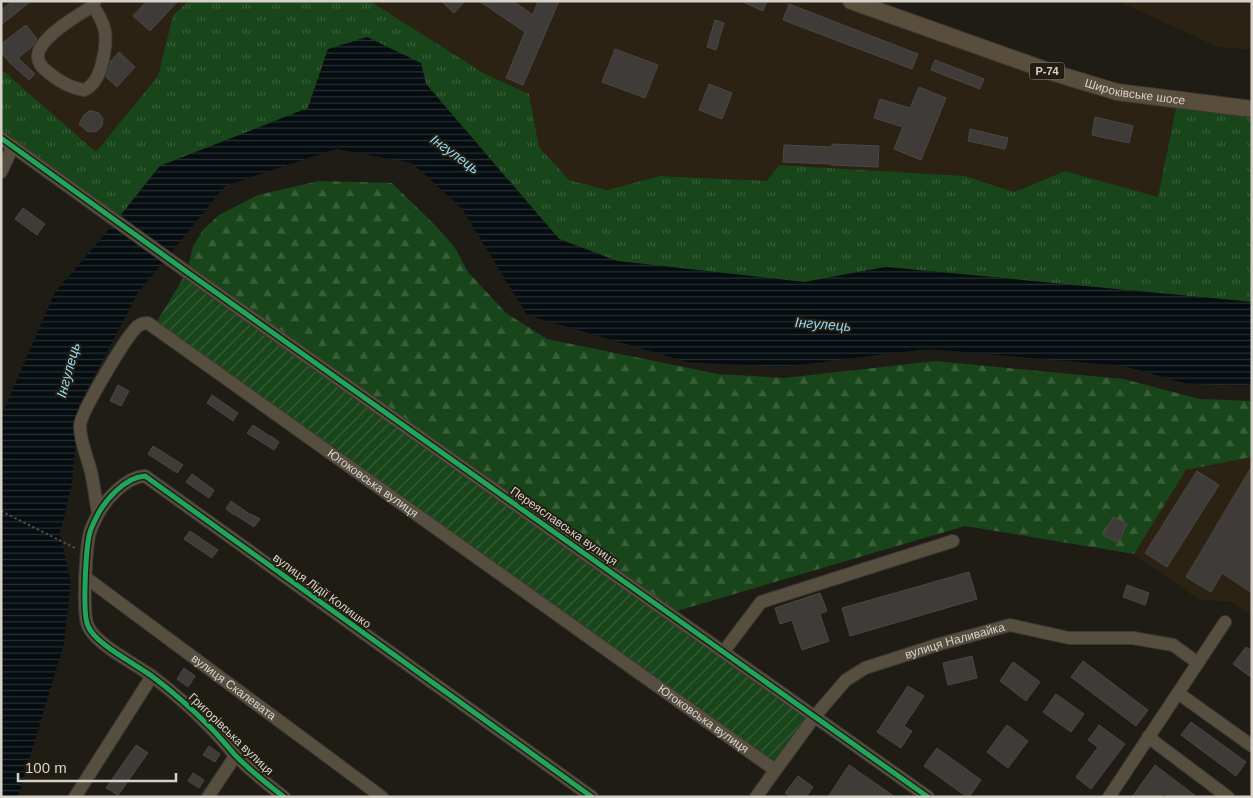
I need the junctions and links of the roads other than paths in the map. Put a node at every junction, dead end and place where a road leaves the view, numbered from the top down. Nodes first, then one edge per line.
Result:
1 (850, 1) edge
2 (94, 4) edge
3 (1252, 109) edge
4 (1, 138) edge
5 (13, 146) junction
6 (1, 172) edge
7 (98, 513) junction
8 (953, 541) dead end
9 (85, 577) junction
10 (1225, 622) dead end
11 (724, 651) junction
12 (1198, 663) junction
13 (152, 676) junction
14 (1178, 693) junction
15 (815, 716) junction
16 (1148, 737) junction
17 (1252, 746) edge
18 (236, 755) junction
19 (775, 770) junction
20 (282, 796) edge
21 (75, 797) edge
22 (208, 797) edge
23 (382, 797) edge
24 (592, 797) edge
25 (756, 797) edge
26 (928, 797) edge
27 (1109, 797) edge
28 (1228, 797) edge

1 - 3 main road, Широківське шосе / Р-74
2 - 2 street
4 - 5 street
5 - 6 street
5 - 11 street, Переяславська вулиця
7 - 9 street, вулиця Лідії Колишко
7 - 19 street, Югоковська вулиця
7 - 24 street, вулиця Лідії Колишко
8 - 11 street
9 - 13 street, Григорівська вулиця
9 - 23 street, вулиця Скалевата
10 - 12 street
11 - 15 street, Переяславська вулиця
12 - 14 street
12 - 15 street, вулиця Наливайка
13 - 18 street, Григорівська вулиця
13 - 21 street
14 - 16 street
14 - 17 street
15 - 19 street, вулиця Наливайка
15 - 26 street, Переяславська вулиця
16 - 27 street
16 - 28 street
18 - 20 street, Григорівська вулиця
18 - 22 street
19 - 25 street, вулиця Наливайка

